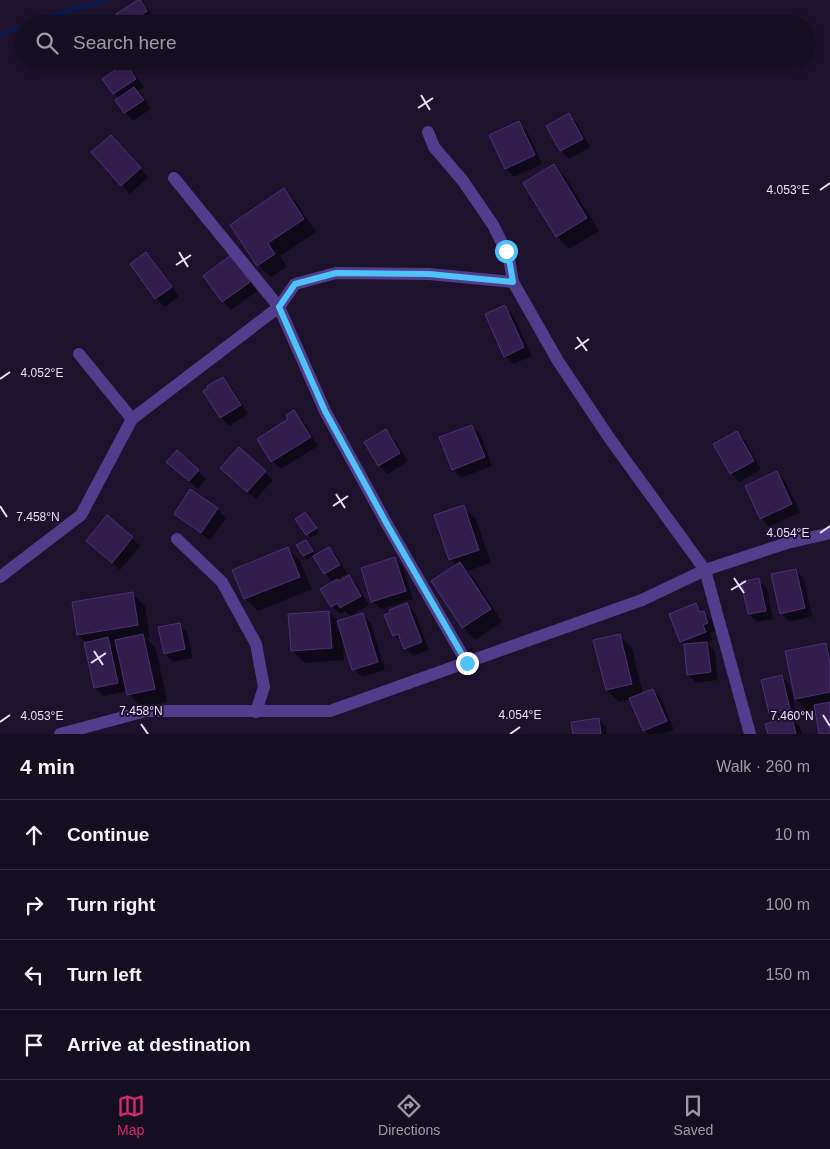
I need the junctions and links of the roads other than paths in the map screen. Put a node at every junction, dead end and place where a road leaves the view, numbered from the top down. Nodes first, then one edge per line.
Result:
1 (428, 132) dead end
2 (174, 178) dead end
3 (513, 282) junction
4 (279, 307) junction
5 (79, 354) dead end
6 (132, 419) junction
7 (830, 533) edge
8 (177, 539) dead end
9 (705, 570) junction
10 (0, 577) edge
11 (467, 663) junction
12 (256, 712) junction
13 (60, 734) edge
14 (750, 734) edge

1 - 3 street
2 - 4 street
3 - 4 street
3 - 9 street
4 - 6 street
4 - 11 street
5 - 6 street
6 - 10 street
7 - 9 street
8 - 12 street
9 - 11 street
9 - 14 street
11 - 12 street
12 - 13 street

